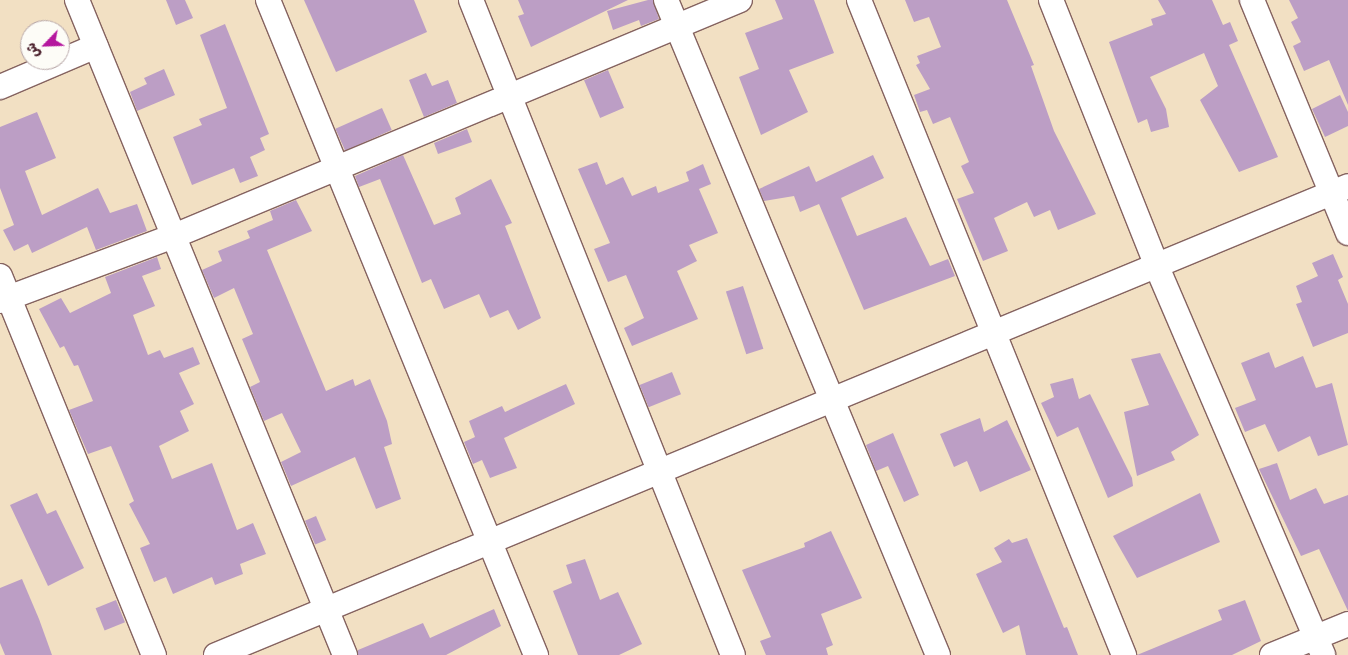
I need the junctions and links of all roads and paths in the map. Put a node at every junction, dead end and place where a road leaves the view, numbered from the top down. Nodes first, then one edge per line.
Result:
1 (77, 0) edge
2 (268, 0) edge
3 (471, 0) edge
4 (666, 0) edge
5 (740, 0) edge
6 (860, 0) edge
7 (1051, 0) edge
8 (1252, 0) edge
9 (678, 26) junction
10 (96, 46) junction
11 (0, 87) edge
12 (507, 93) junction
13 (337, 169) junction
14 (1340, 189) edge
15 (1348, 233) edge
16 (174, 236) junction
17 (1156, 267) junction
18 (0, 276) edge
19 (5, 299) edge
20 (996, 335) junction
21 (834, 400) junction
22 (660, 472) junction
23 (488, 542) junction
24 (326, 610) junction
25 (1348, 624) edge
26 (1319, 646) edge
27 (154, 655) edge
28 (216, 655) edge
29 (345, 655) edge
30 (536, 655) edge
31 (733, 655) edge
32 (938, 655) edge
33 (1124, 655) edge
34 (1272, 655) edge

1 - 10 street
2 - 13 street
3 - 12 street
4 - 9 street
5 - 9 street
6 - 20 street
7 - 17 street
8 - 14 street
9 - 12 street
9 - 21 street
10 - 11 street
10 - 16 street
12 - 13 street
12 - 22 street
13 - 16 street
13 - 23 street
14 - 15 street
14 - 17 street
16 - 19 street
16 - 24 street
17 - 20 street
17 - 26 street
18 - 19 street
19 - 27 street
20 - 21 street
20 - 33 street
21 - 22 street
21 - 32 street
22 - 23 street
22 - 31 street
23 - 24 street
23 - 30 street
24 - 28 street
24 - 29 street
25 - 26 street
26 - 34 street

